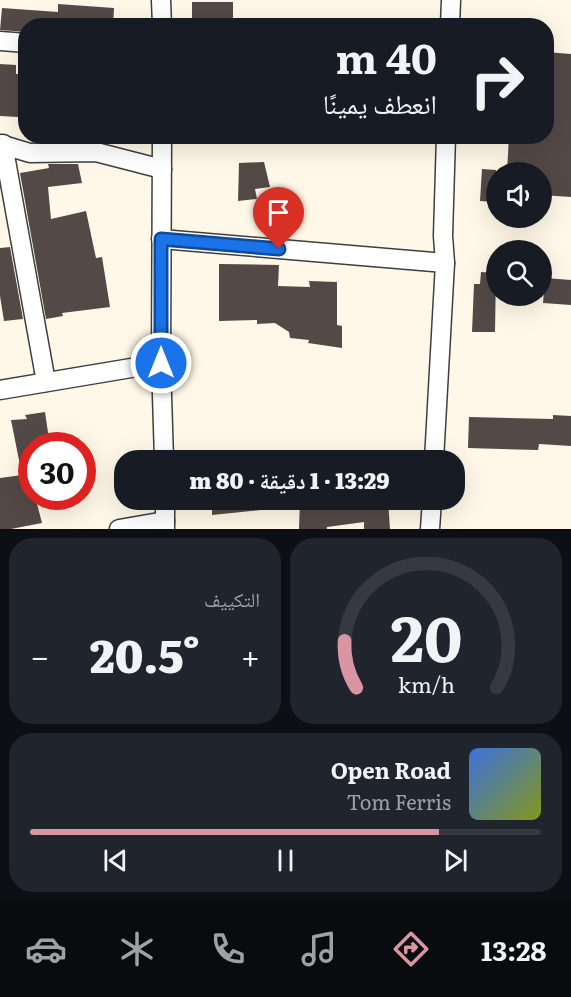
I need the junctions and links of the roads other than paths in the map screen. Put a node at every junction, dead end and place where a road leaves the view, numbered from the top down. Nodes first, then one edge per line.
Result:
1 (161, 0) edge
2 (450, 0) edge
3 (162, 18) edge
4 (450, 18) edge
5 (0, 41) edge
6 (18, 42) edge
7 (1, 144) edge
8 (162, 144) edge
9 (446, 144) edge
10 (162, 169) junction
11 (161, 239) junction
12 (445, 263) junction
13 (161, 363) junction
14 (46, 382) junction
15 (0, 390) edge
16 (164, 450) edge
17 (435, 450) edge
18 (431, 510) edge
19 (165, 525) edge
20 (119, 529) edge
21 (430, 529) edge

1 - 3 street
2 - 4 street
5 - 6 street
7 - 10 street
7 - 14 street
8 - 10 street
9 - 12 street
10 - 11 street
11 - 12 street
11 - 13 street
12 - 17 street
13 - 14 street
13 - 16 street
14 - 15 street
18 - 21 street
19 - 20 street

